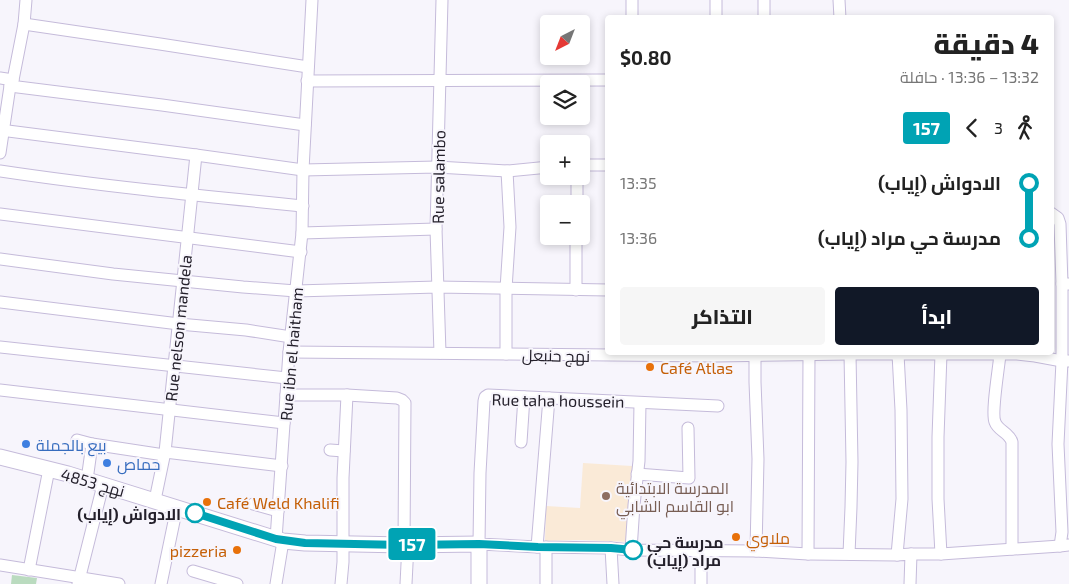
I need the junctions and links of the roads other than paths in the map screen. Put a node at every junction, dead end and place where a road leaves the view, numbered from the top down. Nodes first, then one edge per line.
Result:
1 (26, 0) edge
2 (312, 0) edge
3 (442, 0) edge
4 (632, 0) edge
5 (716, 0) edge
6 (764, 0) edge
7 (839, 0) edge
8 (632, 15) edge
9 (716, 15) edge
10 (764, 15) edge
11 (840, 15) edge
12 (24, 24) junction
13 (308, 67) junction
14 (0, 78) edge
15 (605, 80) edge
16 (307, 81) junction
17 (440, 81) junction
18 (11, 83) junction
19 (305, 125) junction
20 (2, 130) edge
21 (0, 153) edge
22 (196, 155) junction
23 (590, 165) edge
24 (605, 166) edge
25 (437, 167) junction
26 (540, 168) edge
27 (303, 170) junction
28 (0, 171) edge
29 (507, 171) junction
30 (192, 195) junction
31 (303, 206) junction
32 (0, 214) edge
33 (1054, 216) edge
34 (436, 229) junction
35 (302, 233) junction
36 (188, 238) junction
37 (576, 245) edge
38 (301, 252) junction
39 (0, 259) edge
40 (1061, 278) edge
41 (183, 281) junction
42 (437, 287) junction
43 (506, 289) junction
44 (576, 290) junction
45 (605, 290) edge
46 (296, 291) junction
47 (0, 302) edge
48 (179, 324) junction
49 (291, 337) junction
50 (0, 347) edge
51 (289, 352) junction
52 (440, 353) junction
53 (506, 354) junction
54 (605, 354) edge
55 (754, 355) joint
56 (808, 355) joint
57 (850, 355) edge
58 (904, 355) edge
59 (940, 355) edge
60 (1000, 355) edge
61 (1018, 355) edge
62 (1065, 361) edge
63 (174, 366) junction
64 (287, 378) junction
65 (0, 390) edge
66 (286, 395) junction
67 (347, 395) junction
68 (524, 397) junction
69 (548, 398) junction
70 (640, 403) junction
71 (718, 406) dead end
72 (170, 409) junction
73 (284, 423) junction
74 (688, 428) dead end
75 (77, 440) dead end
76 (520, 442) dead end
77 (92, 444) junction
78 (1064, 444) edge
79 (330, 450) dead end
80 (344, 451) junction
81 (165, 454) junction
82 (0, 457) edge
83 (282, 466) junction
84 (49, 469) junction
85 (637, 474) junction
86 (87, 480) junction
87 (104, 485) junction
88 (155, 500) junction
89 (253, 504) dead end
90 (177, 507) junction
91 (278, 511) junction
92 (1065, 532) edge
93 (280, 540) junction
94 (343, 544) junction
95 (479, 544) junction
96 (406, 545) junction
97 (1065, 546) edge
98 (542, 547) junction
99 (611, 548) junction
100 (1012, 548) junction
101 (631, 550) junction
102 (701, 551) junction
103 (756, 551) junction
104 (808, 554) junction
105 (849, 554) junction
106 (897, 554) junction
107 (911, 554) junction
108 (941, 554) junction
109 (0, 565) edge
110 (29, 570) junction
111 (193, 571) dead end
112 (79, 581) edge
113 (119, 584) edge
114 (161, 584) edge
115 (237, 584) edge
116 (276, 584) edge
117 (340, 584) edge
118 (406, 584) edge
119 (479, 584) edge
120 (546, 584) edge
121 (613, 584) edge
122 (701, 584) edge
123 (910, 584) edge

1 - 12 street
2 - 13 street, Rue ibn el haitham
3 - 17 street, Rue salambo
4 - 8 street
5 - 9 street
6 - 10 street
7 - 11 street
12 - 13 street
12 - 18 street
13 - 16 street, Rue ibn el haitham
14 - 18 street
15 - 17 street
16 - 17 street
16 - 19 street, Rue ibn el haitham
17 - 25 street, Rue salambo
18 - 19 street
18 - 20 street
19 - 27 street, Rue ibn el haitham
20 - 21 street
20 - 22 street
22 - 27 street
22 - 30 street, Rue nelson mandela
23 - 24 street
25 - 27 street
25 - 29 street
25 - 34 street, Rue salambo
26 - 29 street
27 - 31 street, Rue ibn el haitham
28 - 30 street
29 - 43 street
30 - 31 street
30 - 36 street, Rue nelson mandela
31 - 35 street, Rue ibn el haitham
32 - 36 street
33 - 40 street
34 - 35 street
34 - 42 street, Rue salambo
35 - 38 street, Rue ibn el haitham
36 - 38 street
36 - 41 street, Rue nelson mandela
37 - 44 street
38 - 46 street, Rue ibn el haitham
39 - 41 street
40 - 62 street
41 - 46 street
41 - 48 street, Rue nelson mandela
42 - 43 street
42 - 46 street
42 - 52 street, Rue salambo
43 - 44 street
43 - 53 street
44 - 45 street
46 - 49 street, Rue ibn el haitham
47 - 48 street
48 - 49 street
48 - 63 street, Rue nelson mandela
49 - 51 street, Rue ibn el haitham
50 - 63 street
51 - 52 street, نهج حنبعل
51 - 64 street, Rue ibn el haitham
52 - 53 street, نهج حنبعل
53 - 54 street, نهج حنبعل
55 - 56 street, نهج حنبعل
55 - 103 street
56 - 104 street
57 - 105 street
58 - 106 street
59 - 108 street
60 - 100 street
61 - 62 street, نهج حنبعل
62 - 78 street
63 - 64 street
63 - 72 street, Rue nelson mandela
64 - 66 street, Rue ibn el haitham
65 - 72 street
66 - 67 street
66 - 73 street, Rue ibn el haitham
67 - 80 street
67 - 96 street
68 - 69 street, Rue taha houssein
68 - 76 street
68 - 95 street, Rue taha houssein
69 - 70 street, Rue taha houssein
69 - 98 street
70 - 71 street, Rue taha houssein
70 - 85 street
72 - 73 street
72 - 81 street, Rue nelson mandela
73 - 83 street, Rue ibn el haitham
74 - 85 street
75 - 77 street
77 - 81 street
77 - 86 street
78 - 92 street
79 - 80 street
80 - 94 street
81 - 83 street
81 - 88 street, Rue nelson mandela
82 - 84 street, نهج 4853
83 - 91 street, Rue ibn el haitham
84 - 86 street, نهج 4853
84 - 110 street
85 - 101 street
86 - 87 street, نهج 4853
87 - 88 street, نهج 4853
87 - 112 street
88 - 90 street, نهج 4853
89 - 91 street
90 - 93 street, نهج 4853
90 - 114 street
91 - 93 street, Rue ibn el haitham
92 - 97 street
93 - 94 street, نهج 4853
93 - 116 street, Rue ibn el haitham
94 - 96 street, نهج 4853
94 - 117 street
95 - 96 street, نهج 4853
95 - 98 street
95 - 119 street
96 - 118 street
97 - 100 street
98 - 99 street
98 - 120 street
99 - 101 street
99 - 121 street
100 - 108 street
101 - 102 street
102 - 103 street
102 - 122 street
103 - 104 street
104 - 105 street
105 - 106 street
106 - 107 street
107 - 108 street
107 - 123 street
109 - 110 street
110 - 112 street
111 - 115 street
112 - 113 street

